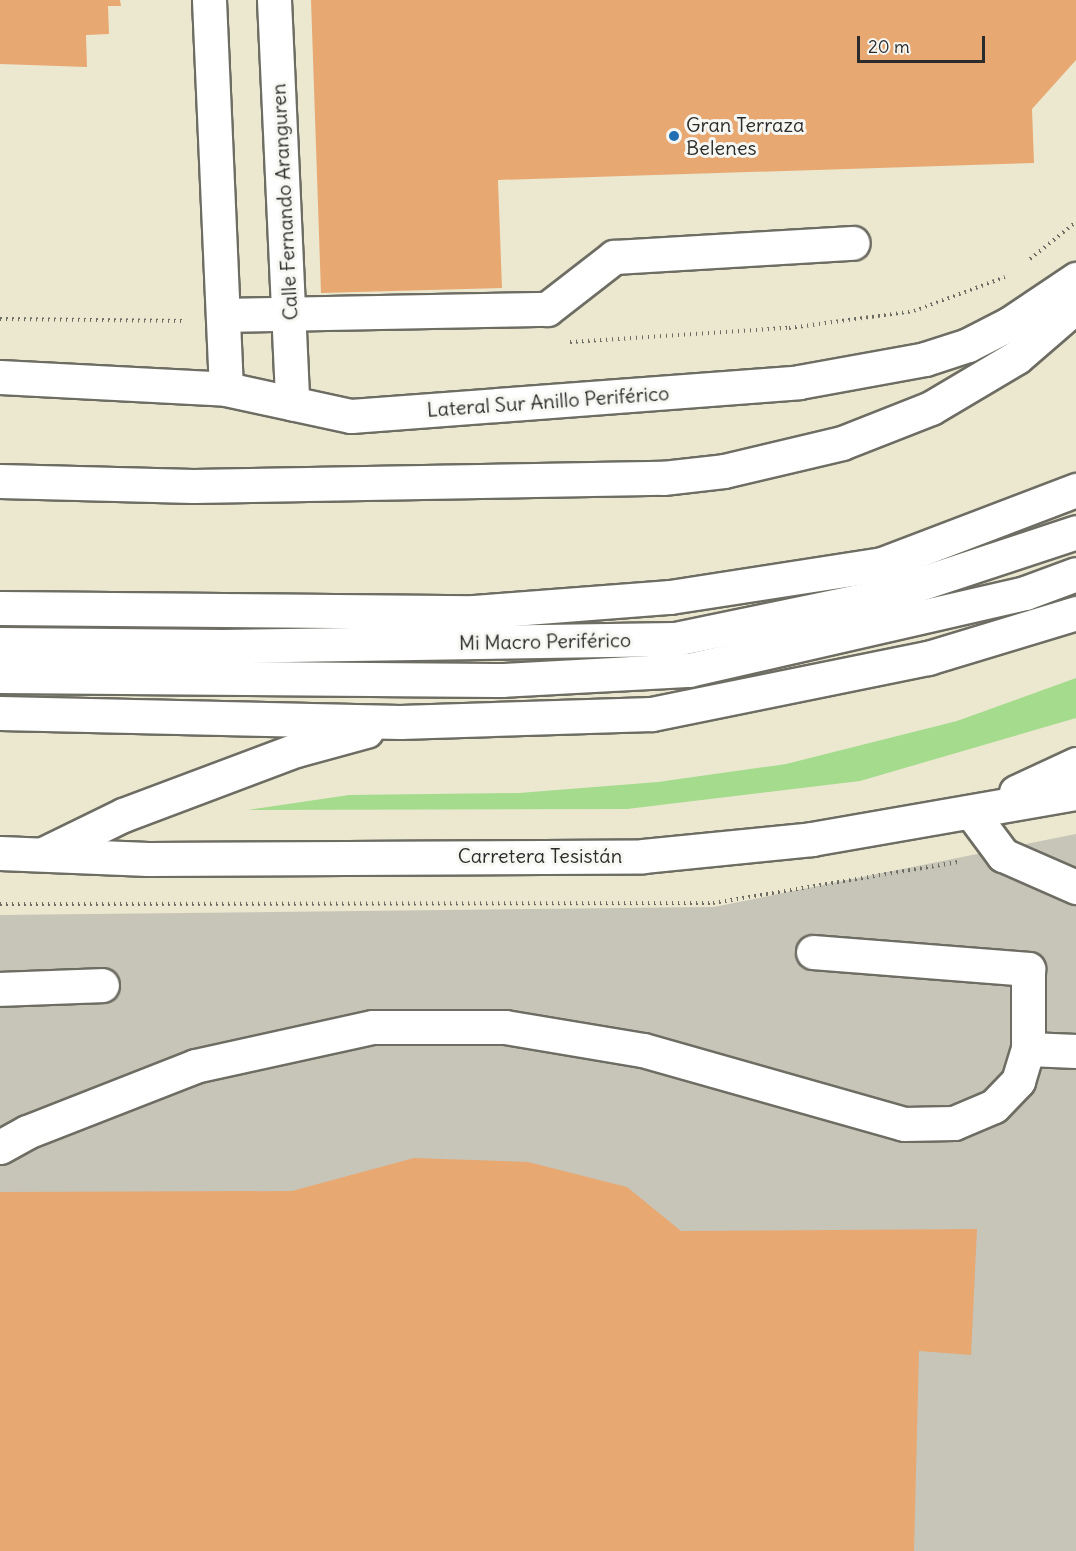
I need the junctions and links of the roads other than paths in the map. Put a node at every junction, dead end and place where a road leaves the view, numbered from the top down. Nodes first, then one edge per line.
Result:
1 (209, 0) edge
2 (274, 0) edge
3 (853, 243) dead end
4 (1076, 279) edge
5 (1076, 306) edge
6 (289, 313) junction
7 (224, 315) junction
8 (0, 377) edge
9 (226, 389) junction
10 (292, 404) junction
11 (0, 481) edge
12 (1076, 490) edge
13 (1076, 532) edge
14 (1076, 574) edge
15 (0, 608) edge
16 (1076, 613) edge
17 (0, 644) edge
18 (0, 676) edge
19 (0, 713) edge
20 (400, 722) junction
21 (1076, 764) edge
22 (1076, 793) edge
23 (971, 812) junction
24 (0, 853) edge
25 (43, 854) junction
26 (1076, 887) edge
27 (813, 952) dead end
28 (102, 985) dead end
29 (0, 989) edge
30 (1028, 1049) junction
31 (1076, 1051) edge
32 (0, 1147) edge

1 - 7 main road
2 - 6 main road, Calle Fernando Aranguren
3 - 6 main road
4 - 10 main road, Lateral Sur Anillo Periférico
5 - 11 main road
6 - 7 main road
6 - 10 main road, Calle Fernando Aranguren
7 - 9 main road
8 - 9 main road, Lateral Sur Anillo Periférico
9 - 10 main road, Lateral Sur Anillo Periférico
12 - 15 main road
13 - 17 main road, Mi Macro Periférico
14 - 18 main road, Mi Macro Periférico
16 - 20 main road
19 - 20 main road
20 - 25 main road
21 - 23 main road
22 - 23 main road, Carretera Tesistán
23 - 25 main road, Carretera Tesistán
23 - 26 main road
24 - 25 main road, Carretera Tesistán
27 - 30 main road
28 - 29 main road
30 - 31 main road
30 - 32 main road

